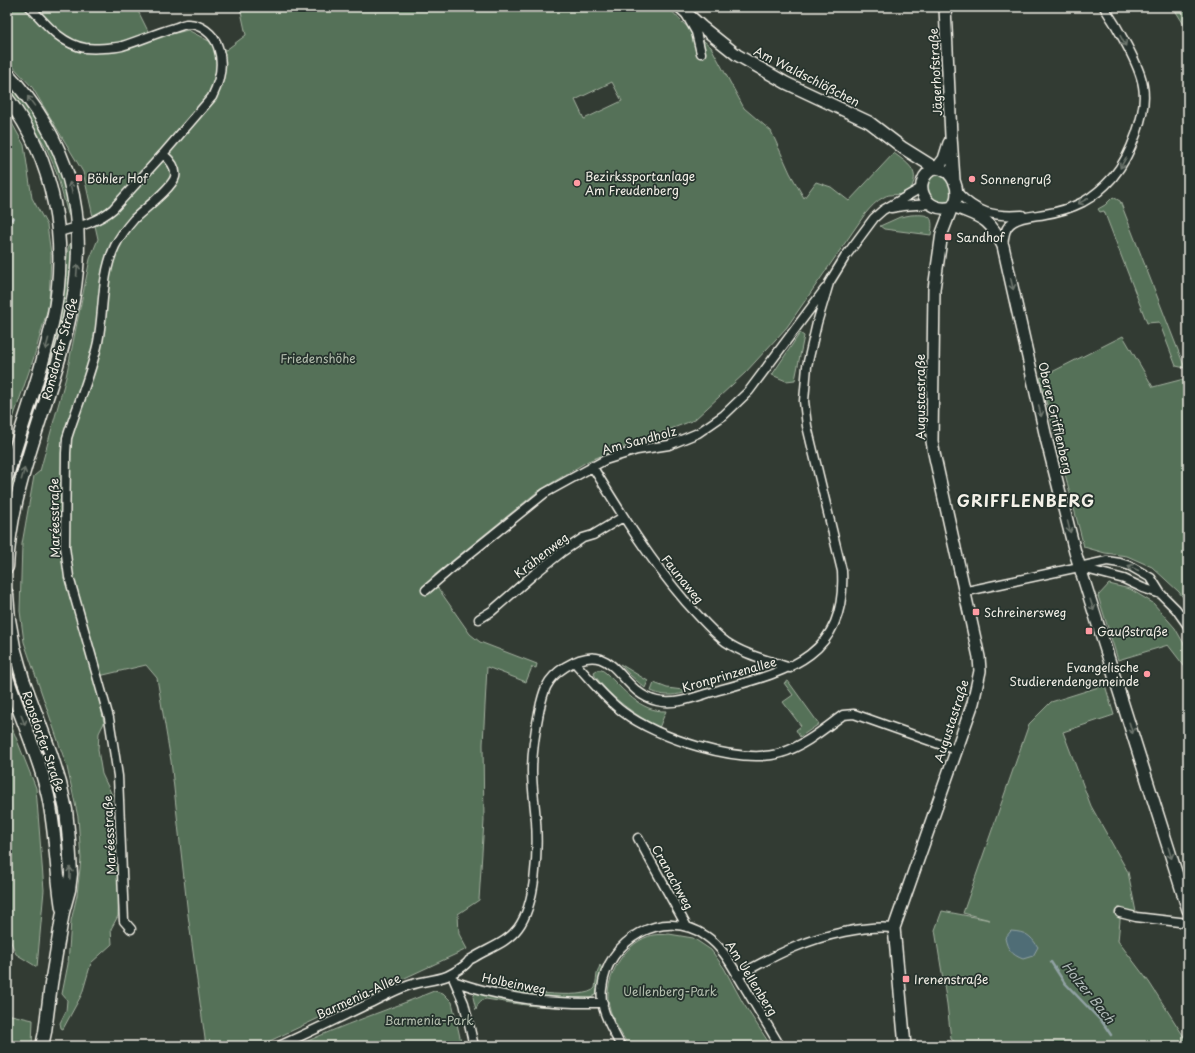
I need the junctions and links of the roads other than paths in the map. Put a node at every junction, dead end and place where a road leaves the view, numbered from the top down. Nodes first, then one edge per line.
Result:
1 (30, 7) edge
2 (945, 7) edge
3 (1104, 7) edge
4 (682, 8) edge
5 (701, 53) dead end
6 (7, 73) edge
7 (7, 98) edge
8 (951, 136) junction
9 (163, 154) junction
10 (933, 171) junction
11 (954, 180) junction
12 (921, 188) junction
13 (957, 192) junction
14 (933, 206) junction
15 (952, 207) junction
16 (888, 208) junction
17 (1047, 214) junction
18 (78, 226) junction
19 (59, 232) junction
20 (942, 233) junction
21 (1003, 246) junction
22 (829, 283) junction
23 (592, 466) junction
24 (7, 476) edge
25 (623, 517) junction
26 (7, 567) edge
27 (1075, 568) junction
28 (426, 590) dead end
29 (965, 591) junction
30 (7, 594) edge
31 (1161, 594) junction
32 (479, 619) dead end
33 (1188, 626) edge
34 (574, 662) junction
35 (790, 668) junction
36 (7, 677) edge
37 (956, 750) junction
38 (638, 838) dead end
39 (1188, 910) edge
40 (63, 912) junction
41 (1120, 913) dead end
42 (1188, 923) edge
43 (687, 927) junction
44 (894, 928) junction
45 (131, 929) dead end
46 (450, 974) junction
47 (737, 976) junction
48 (456, 982) junction
49 (603, 1003) junction
50 (45, 1032) junction
51 (42, 1046) edge
52 (49, 1046) edge
53 (279, 1046) edge
54 (474, 1046) edge
55 (621, 1046) edge
56 (780, 1046) edge
57 (905, 1046) edge

1 - 9 street
2 - 8 street, Jägerhofstraße
3 -> 17 street
4 - 5 street
4 - 10 street, Am Waldschlößchen
18 -> 6 main road, Ronsdorfer Straße
7 - 19 main road, Ronsdorfer Straße
8 - 10 street, Jägerhofstraße
8 - 11 street, Jägerhofstraße
9 - 18 street
9 - 45 street, Maréesstraße
10 - 11 street
10 - 12 street
11 - 13 street
12 - 14 street
12 - 16 street, Kronprinzenallee
13 - 15 street
13 - 17 street
14 - 15 street
14 - 16 street
14 - 20 street, Augustastraße
15 - 20 street, Augustastraße
15 - 21 street, Oberer Grifflenberg
16 - 22 street, Kronprinzenallee
17 - 21 street
18 - 19 street
26 -> 18 main road, Ronsdorfer Straße
19 -> 24 main road, Ronsdorfer Straße
20 - 29 street, Augustastraße
21 -> 27 street, Oberer Grifflenberg
22 - 23 street, Am Sandholz
22 - 35 street, Kronprinzenallee
23 - 25 street, Faunaweg
23 - 28 street, Am Sandholz
25 - 32 street, Krähenweg
25 - 35 street, Faunaweg
27 - 29 street
27 - 31 street
31 -> 27 street
27 -> 39 street, Oberer Grifflenberg
29 - 37 street, Augustastraße
40 -> 30 main road, Ronsdorfer Straße
31 - 33 street
34 - 35 street, Kronprinzenallee
34 - 37 street
34 - 46 street, Kronprinzenallee
36 -> 40 main road, Ronsdorfer Straße
37 - 44 street, Augustastraße
38 - 43 street, Cranachweg
40 - 50 main road, Ronsdorfer Straße
41 - 42 street
43 - 47 street, Am Uellenberg
43 - 49 street, Am Uellenberg
44 - 47 street
44 - 57 street, Augustastraße
46 - 48 street
46 - 53 street, Barmenia-Allee
47 - 56 street, Am Uellenberg
48 - 49 street, Holbeinweg
48 - 54 street
49 - 55 street, Am Uellenberg
50 - 51 main road, Ronsdorfer Straße
50 - 52 main road, Ronsdorfer Straße

